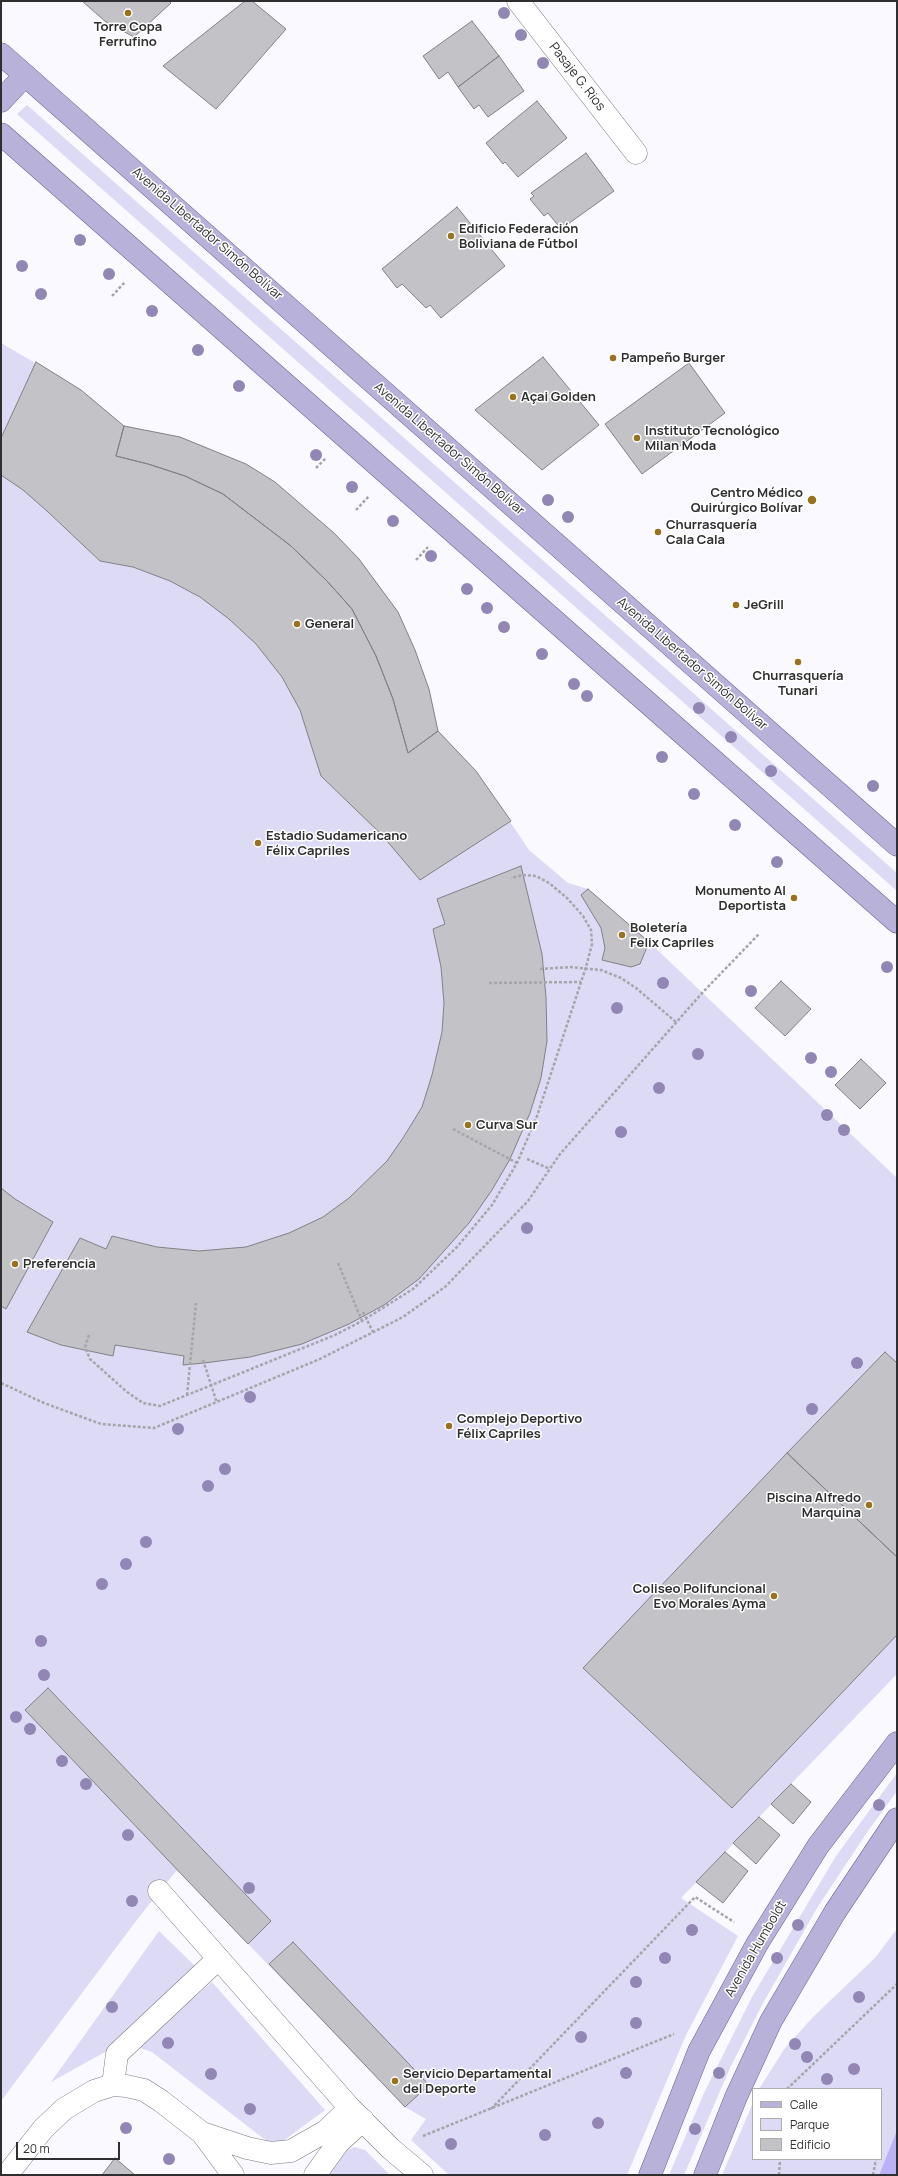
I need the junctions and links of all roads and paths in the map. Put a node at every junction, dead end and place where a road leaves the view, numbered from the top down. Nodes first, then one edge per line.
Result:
1 (518, 1) edge
2 (1, 54) edge
3 (25, 75) junction
4 (1, 101) edge
5 (1, 134) edge
6 (636, 153) dead end
7 (359, 508) dead end
8 (356, 510) dead end
9 (897, 845) edge
10 (511, 878) dead end
11 (897, 922) edge
12 (759, 934) dead end
13 (540, 969) dead end
14 (581, 982) junction
15 (489, 983) dead end
16 (676, 1022) junction
17 (453, 1129) dead end
18 (527, 1159) dead end
19 (517, 1163) junction
20 (550, 1170) junction
21 (338, 1263) dead end
22 (196, 1303) dead end
23 (363, 1312) dead end
24 (362, 1320) junction
25 (373, 1332) junction
26 (89, 1335) dead end
27 (203, 1360) dead end
28 (1, 1383) edge
29 (188, 1395) junction
30 (218, 1403) junction
31 (897, 1743) edge
32 (897, 1819) edge
33 (159, 1891) dead end
34 (734, 1922) dead end
35 (218, 1959) junction
36 (897, 1984) edge
37 (674, 2034) dead end
38 (113, 2085) junction
39 (788, 2088) edge
40 (491, 2109) junction
41 (357, 2114) junction
42 (202, 2133) junction
43 (421, 2137) dead end
44 (780, 2160) edge
45 (876, 2160) edge
46 (7, 2175) edge
47 (233, 2175) edge
48 (315, 2175) edge
49 (422, 2175) edge
50 (650, 2175) edge
51 (705, 2175) edge
52 (779, 2175) edge
53 (873, 2175) edge

1 - 6 street, Pasaje G. Rios
2 - 3 main road, Avenida Libertador Simón Bolívar
3 - 4 main road
3 - 9 main road, Avenida Libertador Simón Bolívar
5 - 11 main road
7 - 8 path
10 - 14 path, bridge
12 - 16 path
13 - 16 path
14 - 15 path
14 - 19 path, bridge
16 - 20 path
17 - 19 path
18 - 20 path
19 - 24 path, bridge
20 - 25 path
21 - 24 path
22 - 29 path, bridge
23 - 25 path
24 - 29 path, bridge
25 - 30 path
26 - 29 path, bridge
27 - 30 path
28 - 30 path
31 - 50 main road, Avenida Humboldt
32 - 51 main road
33 - 35 street
34 - 40 path
35 - 38 street
35 - 41 street
36 - 39 path
37 - 40 path
38 - 42 street
38 - 46 street
40 - 43 path
41 - 42 street
41 - 48 street
41 - 49 street
42 - 47 street
44 - 52 path
45 - 53 path

